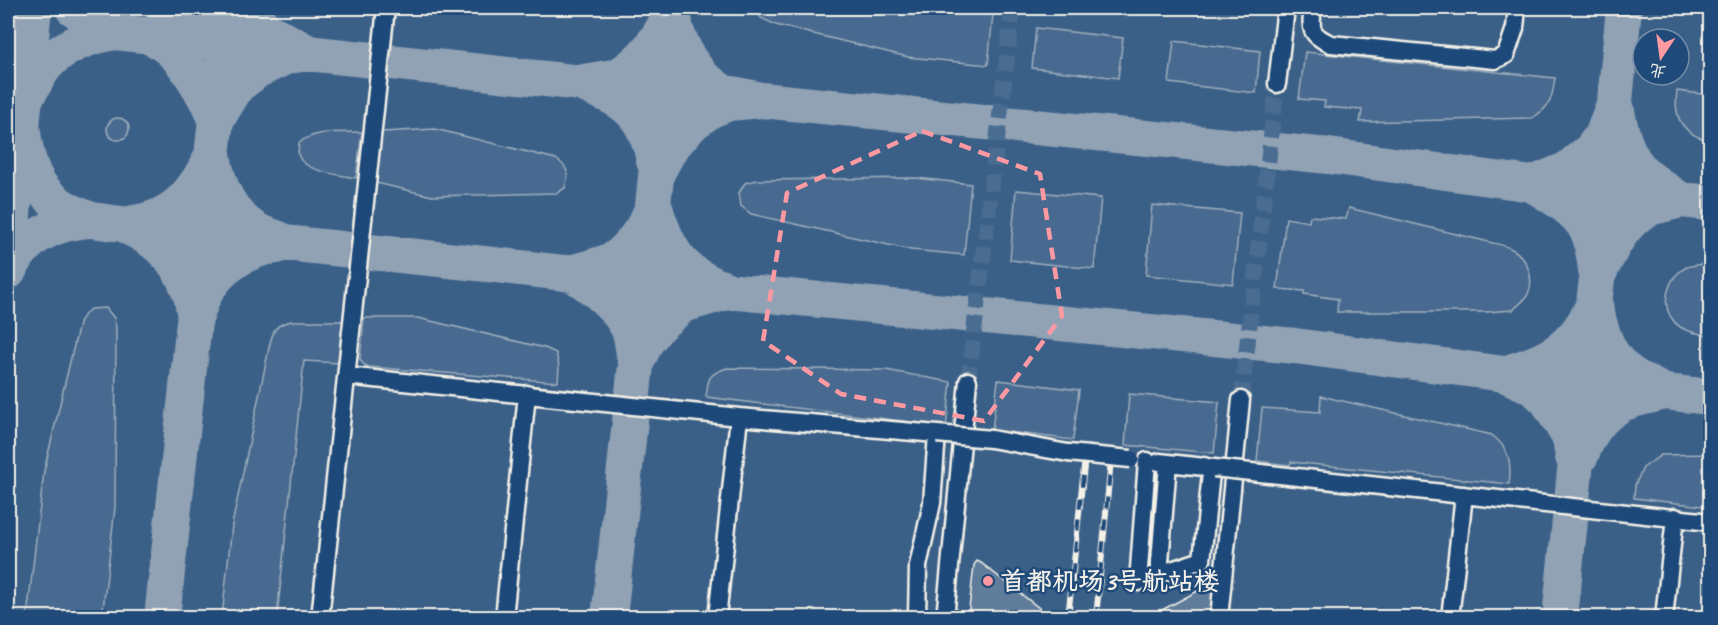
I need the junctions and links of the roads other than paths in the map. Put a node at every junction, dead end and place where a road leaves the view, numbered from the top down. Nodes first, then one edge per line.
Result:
1 (386, 8) edge
2 (1286, 8) edge
3 (1313, 8) edge
4 (1517, 8) edge
5 (1277, 84) tunnel mouth
6 (346, 376) junction
7 (968, 381) tunnel mouth
8 (527, 394) junction
9 (1241, 400) tunnel mouth
10 (739, 417) junction
11 (937, 434) junction
12 (1139, 460) junction
13 (1168, 463) junction
14 (1209, 467) junction
15 (1464, 495) junction
16 (1675, 517) junction
17 (1710, 522) edge
18 (1159, 574) junction
19 (321, 618) edge
20 (504, 618) edge
21 (717, 618) edge
22 (917, 618) edge
23 (945, 618) edge
24 (1219, 618) edge
25 (1450, 618) edge
26 (1664, 618) edge

1 - 6 lane
2 - 5 lane
3 - 4 lane
6 - 8 lane
6 - 19 lane
7 - 23 lane
8 - 10 lane
8 - 20 lane
9 - 24 lane
10 - 11 lane
10 - 21 lane
11 - 12 lane, bridge
11 - 22 lane
12 - 13 lane
12 - 18 lane
13 - 14 lane
13 - 18 lane
14 - 15 lane, bridge
14 - 18 lane
15 - 16 lane
15 - 25 lane
16 - 17 lane
16 - 26 lane

